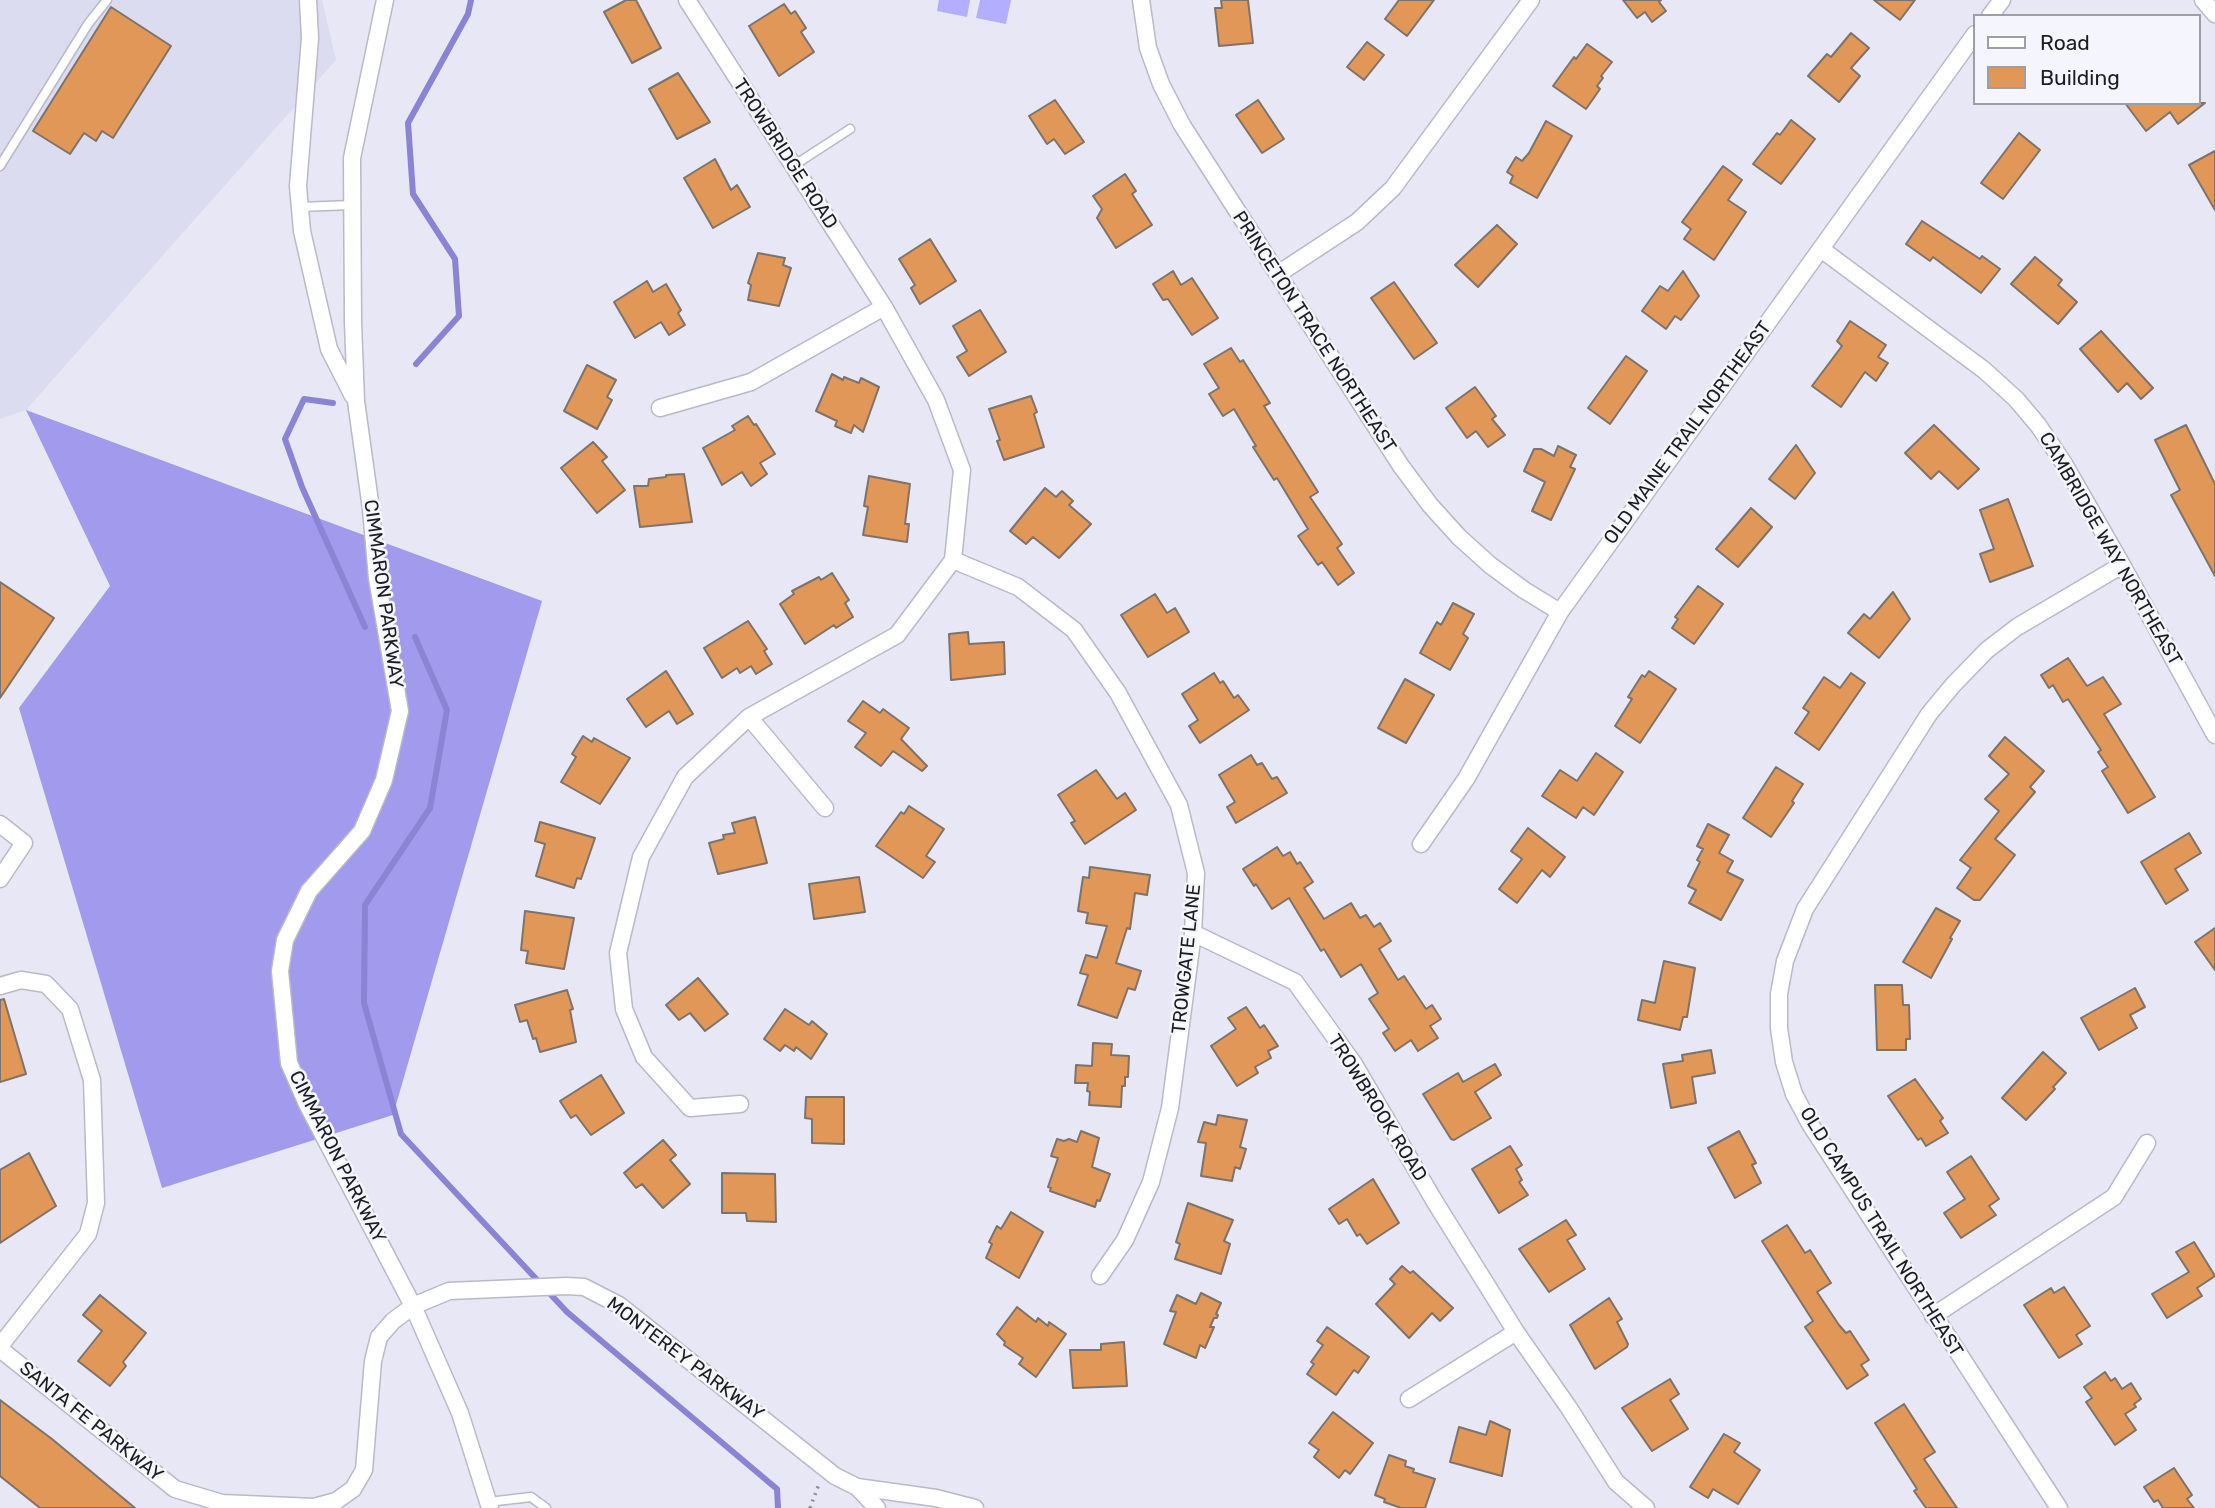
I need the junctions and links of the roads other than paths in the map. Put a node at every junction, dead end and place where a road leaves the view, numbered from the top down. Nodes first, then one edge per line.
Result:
1 (107, 0) edge
2 (308, 0) edge
3 (385, 0) edge
4 (687, 0) edge
5 (1141, 0) edge
6 (1531, 0) edge
7 (2203, 0) edge
8 (2215, 14) edge
9 (1974, 35) edge
10 (850, 129) dead end
11 (0, 166) edge
12 (793, 166) junction
13 (351, 205) junction
14 (300, 207) junction
15 (1821, 249) junction
16 (1278, 274) junction
17 (884, 307) junction
18 (356, 401) junction
19 (660, 408) dead end
20 (953, 560) junction
21 (2122, 565) junction
22 (1560, 612) junction
23 (749, 717) junction
24 (2215, 735) edge
25 (825, 808) dead end
26 (0, 824) edge
27 (1421, 844) dead end
28 (0, 879) edge
29 (1193, 933) junction
30 (0, 986) edge
31 (740, 1104) dead end
32 (2147, 1143) dead end
33 (1100, 1276) dead end
34 (413, 1306) junction
35 (1933, 1316) junction
36 (1516, 1332) junction
37 (0, 1347) edge
38 (1409, 1399) dead end
39 (857, 1487) junction
40 (489, 1505) edge
41 (221, 1506) edge
42 (546, 1508) edge
43 (877, 1508) edge
44 (975, 1508) edge
45 (1646, 1508) edge
46 (2059, 1508) edge

1 - 11 lane
2 - 14 street, CIMMARON PARKWAY
3 - 13 street, CIMMARON PARKWAY
4 - 12 street, TROWBRIDGE ROAD
5 - 16 street, PRINCETON TRACE NORTHEAST
6 - 16 street
7 - 8 street
9 - 15 street, OLD MAINE TRAIL NORTHEAST
10 - 12 lane
12 - 17 street, TROWBRIDGE ROAD
13 - 14 lane
13 - 18 street, CIMMARON PARKWAY
14 - 18 street, CIMMARON PARKWAY
15 - 21 street, CAMBRIDGE WAY NORTHEAST
15 - 22 street, OLD MAINE TRAIL NORTHEAST
16 - 22 street, PRINCETON TRACE NORTHEAST
17 - 19 street
17 - 20 street, TROWBRIDGE ROAD
18 - 34 street, CIMMARON PARKWAY
20 - 23 street
20 - 29 street, TROWGATE LANE
21 - 24 street, CAMBRIDGE WAY NORTHEAST
21 - 35 street, OLD CAMPUS TRAIL NORTHEAST
22 - 27 street, OLD MAINE TRAIL NORTHEAST
23 - 25 street
23 - 31 street
26 - 28 street
29 - 33 street, TROWGATE LANE
29 - 36 street, TROWBROOK ROAD
30 - 37 street, SANTA FE PARKWAY
32 - 35 street
34 - 39 street, MONTEREY PARKWAY
34 - 40 street, CIMMARON PARKWAY
34 - 41 street, SANTA FE PARKWAY
35 - 46 street, OLD CAMPUS TRAIL NORTHEAST
36 - 38 street
36 - 45 street, TROWBROOK ROAD
37 - 41 street, SANTA FE PARKWAY
39 - 43 street, MONTEREY PARKWAY
39 - 44 street, MONTEREY PARKWAY
40 - 42 lane

